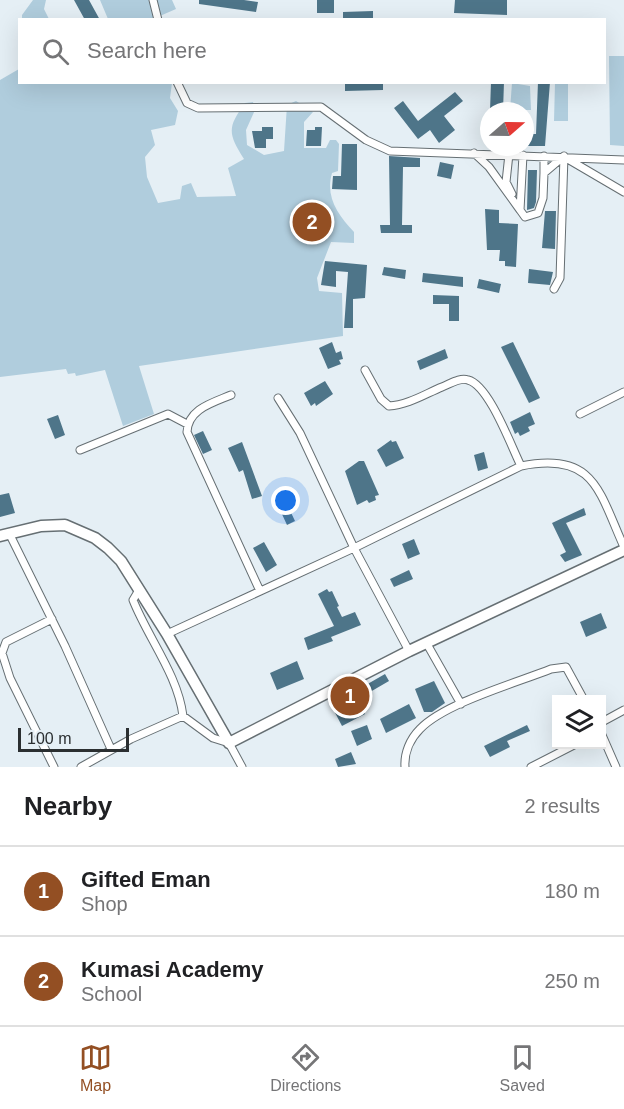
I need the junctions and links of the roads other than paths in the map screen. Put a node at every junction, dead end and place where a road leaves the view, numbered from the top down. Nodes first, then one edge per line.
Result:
1 (153, 0) edge
2 (158, 18) edge
3 (178, 84) edge
4 (474, 153) junction
5 (480, 153) edge
6 (509, 156) edge
7 (523, 156) edge
8 (534, 156) edge
9 (544, 156) junction
10 (564, 156) junction
11 (624, 160) edge
12 (544, 174) junction
13 (624, 192) edge
14 (520, 210) junction
15 (554, 289) dead end
16 (365, 370) dead end
17 (624, 392) edge
18 (231, 395) dead end
19 (278, 398) dead end
20 (580, 414) dead end
21 (187, 424) junction
22 (80, 450) dead end
23 (521, 466) junction
24 (4, 535) edge
25 (354, 548) junction
26 (624, 548) edge
27 (139, 590) junction
28 (260, 591) junction
29 (51, 620) junction
30 (167, 634) junction
31 (427, 644) junction
32 (409, 651) junction
33 (582, 695) edge
34 (461, 704) junction
35 (624, 710) edge
36 (183, 716) junction
37 (606, 720) edge
38 (229, 743) junction
39 (606, 744) edge
40 (111, 749) junction
41 (566, 749) edge
42 (54, 767) edge
43 (81, 767) edge
44 (242, 767) edge
45 (405, 767) edge
46 (531, 767) edge
47 (616, 767) edge

1 - 2 street
3 - 4 street
4 - 5 street
4 - 14 street
6 - 14 street
7 - 14 street
8 - 9 street
9 - 10 street
9 - 12 street
10 - 11 street
10 - 12 street
10 - 13 street
10 - 15 street
12 - 14 street
16 - 23 street
17 - 20 street
18 - 21 street
19 - 25 street
21 - 22 street
21 - 28 street
23 - 25 street
23 - 26 street
24 - 27 street
24 - 29 street
25 - 28 street
25 - 32 street
26 - 31 street
27 - 30 street
27 - 36 street
28 - 30 street
29 - 40 street
29 - 42 street
30 - 38 street
31 - 32 street
31 - 34 street
32 - 38 street
33 - 34 street
34 - 45 street
35 - 37 street
36 - 38 street
36 - 40 street
38 - 44 street
39 - 47 street
40 - 43 street
41 - 46 street

